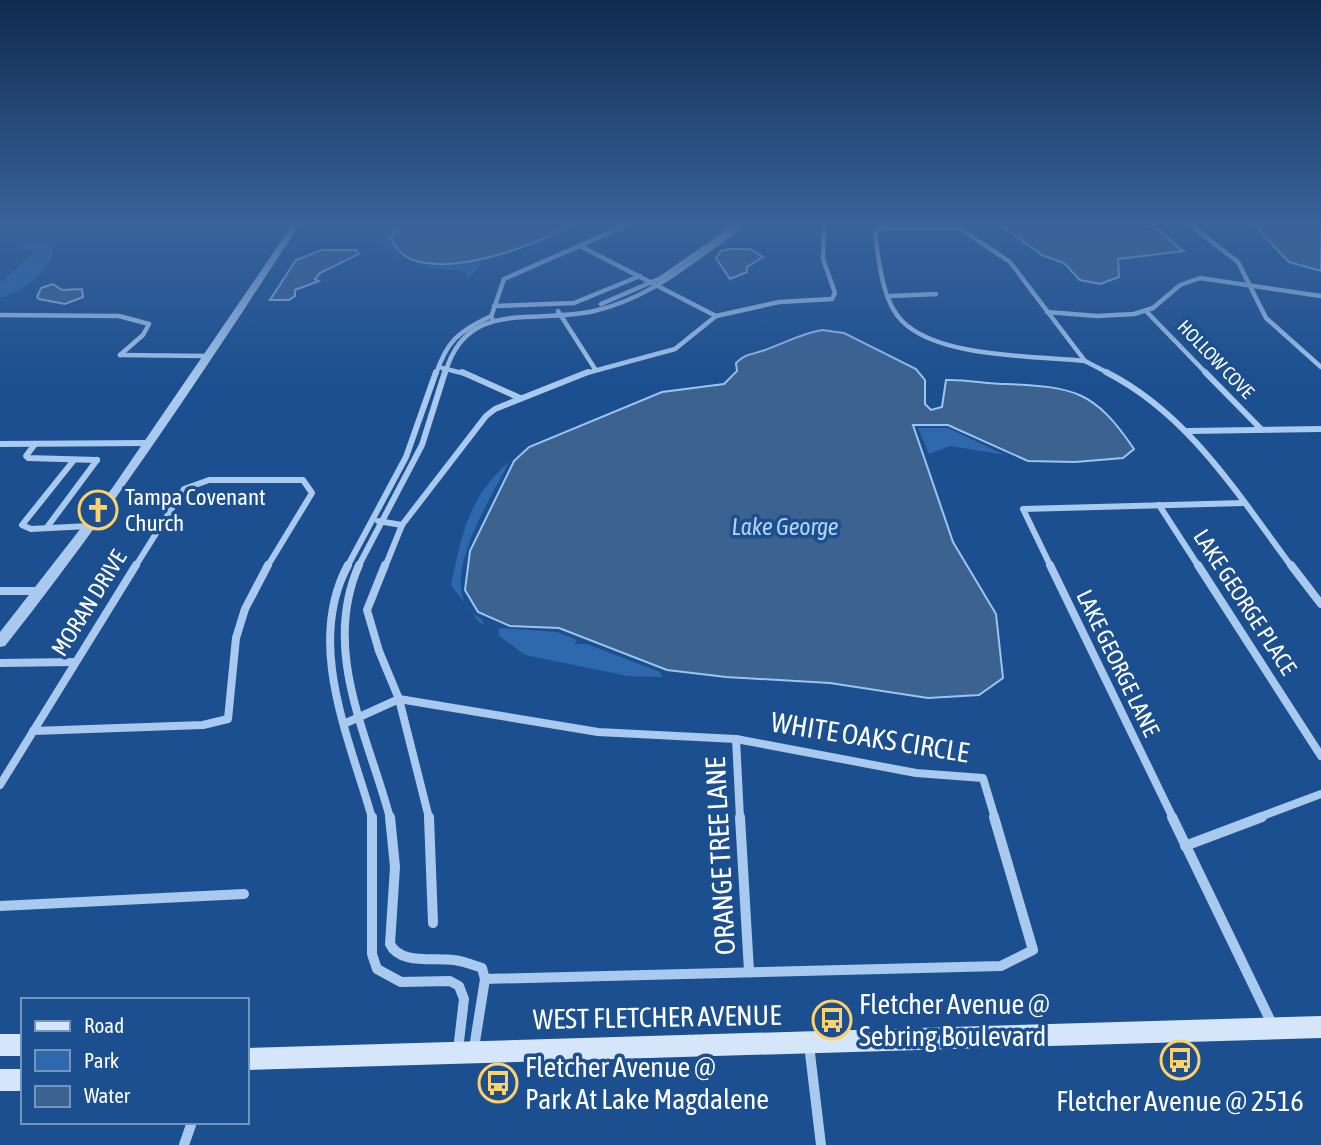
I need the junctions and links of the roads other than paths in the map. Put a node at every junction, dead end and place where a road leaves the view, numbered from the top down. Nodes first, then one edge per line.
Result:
1 (261, 277) edge
2 (507, 277) edge
3 (636, 277) edge
4 (643, 277) edge
5 (665, 277) edge
6 (666, 277) edge
7 (828, 277) edge
8 (883, 277) edge
9 (1021, 277) edge
10 (1247, 277) edge
11 (1250, 283) junction
12 (656, 284) junction
13 (936, 294) dead end
14 (891, 296) junction
15 (1321, 296) edge
16 (494, 306) junction
17 (1146, 311) junction
18 (1047, 312) junction
19 (559, 313) junction
20 (0, 315) edge
21 (716, 316) junction
22 (492, 318) junction
23 (209, 356) junction
24 (1085, 361) junction
25 (1321, 367) edge
26 (441, 368) junction
27 (595, 369) junction
28 (520, 398) junction
29 (1261, 429) junction
30 (1321, 429) edge
31 (1188, 431) junction
32 (147, 443) junction
33 (0, 444) edge
34 (35, 444) junction
35 (74, 460) junction
36 (1244, 503) junction
37 (1160, 505) junction
38 (375, 521) junction
39 (402, 525) junction
40 (48, 526) junction
41 (89, 526) junction
42 (43, 591) junction
43 (0, 592) edge
44 (1321, 604) edge
45 (0, 642) edge
46 (75, 662) junction
47 (0, 663) edge
48 (399, 699) junction
49 (359, 716) junction
50 (346, 723) junction
51 (33, 731) junction
52 (736, 739) junction
53 (1321, 756) edge
54 (0, 785) edge
55 (1321, 794) edge
56 (1185, 846) junction
57 (244, 894) dead end
58 (0, 906) edge
59 (433, 923) dead end
60 (749, 971) junction
61 (485, 979) junction
62 (1321, 1027) edge
63 (1276, 1031) junction
64 (809, 1043) junction
65 (0, 1045) edge
66 (21, 1045) edge
67 (465, 1051) junction
68 (248, 1059) edge
69 (0, 1080) edge
70 (21, 1080) edge
71 (191, 1124) edge
72 (184, 1145) edge
73 (821, 1145) edge

1 - 23 street
2 - 16 street
3 - 16 street
4 - 12 street
5 - 12 street
6 - 12 street
7 - 21 street
8 - 14 street
9 - 18 street
10 - 11 street
11 - 15 street
11 - 17 street
11 - 25 street
12 - 19 street
12 - 21 street
13 - 14 street
14 - 24 street
16 - 22 street
17 - 18 street
17 - 29 street, HOLLOW COVE
18 - 24 street
19 - 22 street
19 - 27 street
20 - 23 street
21 - 27 street
22 - 26 street
23 - 32 street
24 - 31 street
26 - 28 street
26 - 38 street
27 - 28 street
28 - 39 street
29 - 30 street
29 - 31 street
31 - 36 street
32 - 34 street
32 - 41 street
33 - 34 street
34 - 35 street
35 - 40 street
35 - 40 street
36 - 37 street, LAKE GEORGE LANE
36 - 44 street
37 - 53 street, LAKE GEORGE PLACE
37 - 56 street, LAKE GEORGE LANE
38 - 39 street
38 - 49 street
38 - 50 street
39 - 48 street
40 - 41 street
41 - 42 street
42 - 43 street
42 - 45 street
46 - 47 street
46 - 51 street, MORAN DRIVE
46 - 51 street, MORAN DRIVE
48 - 49 street
48 - 52 street, WHITE OAKS CIRCLE
48 - 59 street
49 - 50 street
49 - 61 street
50 - 67 street
51 - 54 street, MORAN DRIVE
52 - 60 street, ORANGE TREE LANE
52 - 60 street, WHITE OAKS CIRCLE
55 - 56 street
56 - 63 street, LAKE GEORGE LANE
57 - 58 street
60 - 61 street, WHITE OAKS CIRCLE
61 - 67 street
62 - 63 main road, WEST FLETCHER AVENUE
63 - 64 main road, WEST FLETCHER AVENUE
64 - 67 main road, WEST FLETCHER AVENUE
64 - 73 street
65 - 66 main road
67 - 68 main road, WEST FLETCHER AVENUE
69 - 70 main road
71 - 72 street

